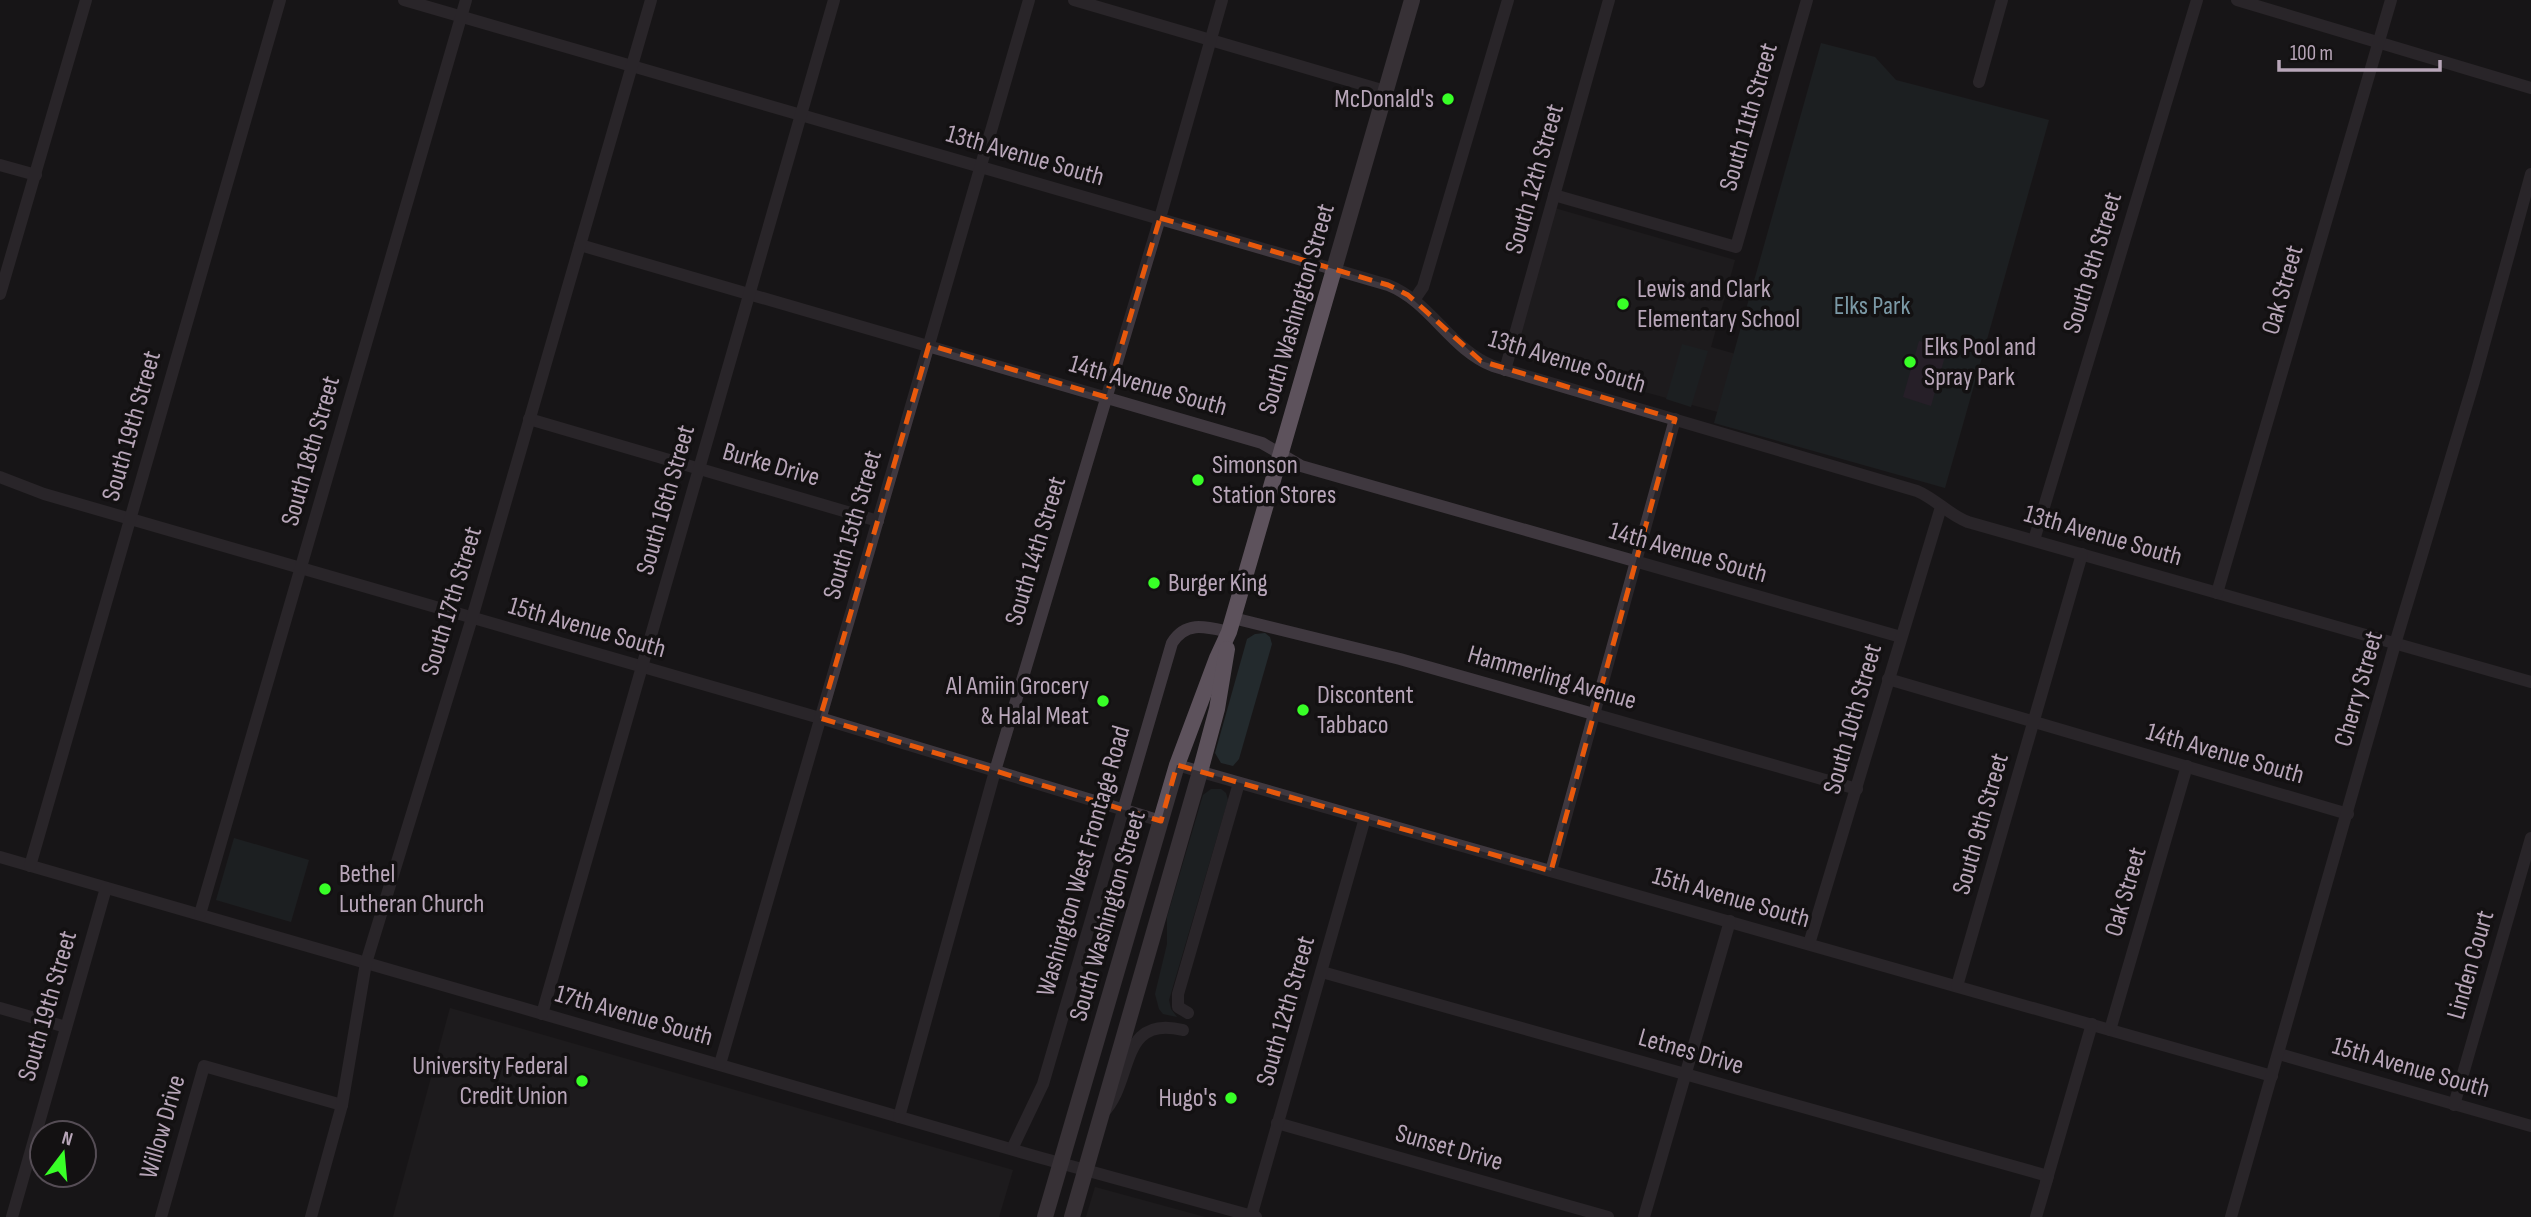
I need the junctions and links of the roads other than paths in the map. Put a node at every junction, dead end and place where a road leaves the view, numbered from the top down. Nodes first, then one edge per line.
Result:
1 (86, 0) edge
2 (280, 0) edge
3 (404, 0) edge
4 (466, 0) edge
5 (651, 0) edge
6 (834, 0) edge
7 (1029, 0) edge
8 (1074, 0) edge
9 (1222, 0) edge
10 (1412, 0) edge
11 (1508, 0) edge
12 (1609, 0) edge
13 (1807, 0) edge
14 (2002, 0) edge
15 (2197, 0) edge
16 (2237, 0) edge
17 (2392, 0) edge
18 (461, 16) junction
19 (1210, 39) junction
20 (2379, 41) junction
21 (632, 66) junction
22 (1979, 82) dead end
23 (2531, 88) edge
24 (1385, 91) junction
25 (802, 115) junction
26 (0, 165) edge
27 (979, 167) junction
28 (2531, 174) edge
29 (36, 175) junction
30 (1554, 195) junction
31 (1160, 218) junction
32 (580, 245) junction
33 (1335, 269) junction
34 (750, 293) junction
35 (0, 294) edge
36 (1414, 300) junction
37 (929, 345) junction
38 (1505, 370) junction
39 (1106, 397) junction
40 (529, 419) junction
41 (1675, 419) junction
42 (1280, 452) junction
43 (699, 468) junction
44 (0, 477) edge
45 (1941, 507) junction
46 (129, 518) junction
47 (878, 521) junction
48 (2034, 540) junction
49 (2082, 554) junction
50 (1637, 561) junction
51 (301, 568) junction
52 (2217, 593) junction
53 (472, 618) junction
54 (1231, 625) junction
55 (1900, 637) junction
56 (2395, 644) junction
57 (641, 668) junction
58 (1888, 679) junction
59 (2531, 682) edge
60 (1595, 713) junction
61 (820, 718) junction
62 (2034, 723) junction
63 (1177, 765) junction
64 (2187, 766) junction
65 (995, 771) junction
66 (1200, 772) junction
67 (1239, 783) junction
68 (1857, 789) junction
69 (1123, 810) junction
70 (2348, 814) junction
71 (1365, 818) junction
72 (1161, 821) junction
73 (2531, 838) edge
74 (0, 857) edge
75 (30, 866) junction
76 (1551, 871) junction
77 (106, 888) junction
78 (200, 914) junction
79 (1730, 921) junction
80 (1810, 944) junction
81 (366, 963) junction
82 (1322, 972) junction
83 (1957, 986) junction
84 (0, 1008) edge
85 (1188, 1013) dead end
86 (541, 1014) junction
87 (2092, 1024) junction
88 (66, 1027) junction
89 (1182, 1030) dead end
90 (2110, 1030) junction
91 (2279, 1054) junction
92 (720, 1064) junction
93 (1687, 1074) junction
94 (2272, 1076) junction
95 (342, 1105) junction
96 (2454, 1105) junction
97 (1103, 1113) junction
98 (899, 1117) junction
99 (1277, 1123) junction
100 (2531, 1126) edge
101 (1012, 1149) junction
102 (1062, 1163) junction
103 (1087, 1170) junction
104 (2048, 1176) junction
105 (1045, 1213) edge
106 (1253, 1216) edge
107 (12, 1217) edge
108 (162, 1217) edge
109 (311, 1217) edge
110 (1072, 1217) edge
111 (1608, 1217) edge
112 (1644, 1217) edge
113 (2033, 1217) edge
114 (2231, 1217) edge

1 - 29 street
2 - 46 street, South 19th Street
3 - 18 street, 13th Avenue South
4 - 18 street, South 18th Street
5 - 21 street, South 17th Street
6 - 25 street, South 16th Street
7 - 27 street, South 15th Street
8 - 19 street
9 - 19 street, South 14th Street
10 - 24 main road, South Washington Street
11 - 36 street
12 - 30 street, South 12th Street
13 - 30 street, South 11th Street
14 - 22 street
15 - 48 street, South 9th Street
16 - 20 street
17 - 20 street, Oak Street
18 - 21 street, 13th Avenue South
18 - 51 street, South 18th Street
19 - 24 street
19 - 31 street, South 14th Street
20 - 23 street
20 - 52 street, Oak Street
21 - 25 street, 13th Avenue South
21 - 32 street, South 17th Street
24 - 33 main road, South Washington Street
25 - 27 street, 13th Avenue South
25 - 34 street, South 16th Street
26 - 29 street
27 - 31 street, 13th Avenue South
27 - 37 street, South 15th Street
28 - 56 street, Cherry Street
29 - 35 street
30 - 38 street, South 12th Street
31 - 33 street, 13th Avenue South
31 - 39 street, South 14th Street
32 - 34 street, 14th Avenue South
32 - 40 street, South 17th Street
33 - 36 street, 13th Avenue South
33 - 42 main road, South Washington Street
34 - 37 street, 14th Avenue South
34 - 43 street, South 16th Street
36 - 38 street, 13th Avenue South
37 - 39 street, 14th Avenue South
37 - 47 street, South 15th Street
38 - 41 street, 13th Avenue South
39 - 42 street, 14th Avenue South
39 - 65 street, South 14th Street
40 - 43 street, Burke Drive
40 - 53 street, South 17th Street
41 - 45 street, 13th Avenue South
41 - 50 street
42 - 50 street, 14th Avenue South
42 - 54 main road, South Washington Street
43 - 47 street, Burke Drive
43 - 57 street, South 16th Street
44 - 46 street, 15th Avenue South
45 - 48 street, 13th Avenue South
45 - 55 street, South 10th Street
46 - 51 street, 15th Avenue South
46 - 75 street, South 19th Street
47 - 61 street, South 15th Street
48 - 49 street, 13th Avenue South
49 - 52 street, 13th Avenue South
49 - 62 street, South 9th Street
50 - 55 street, 14th Avenue South
50 - 60 street
51 - 53 street, 15th Avenue South
51 - 78 street, South 18th Street
52 - 56 street, 13th Avenue South
53 - 57 street, 15th Avenue South
53 - 81 street, South 17th Street
54 - 60 street, Hammerling Avenue
54 - 63 main road, South Washington Street
54 - 66 main road, South Washington Street
54 - 69 street, Washington West Frontage Road
55 - 58 street, South 10th Street
56 - 59 street, 13th Avenue South
56 - 70 street, Cherry Street
57 - 61 street, 15th Avenue South
57 - 86 street, South 16th Street
58 - 62 street, 14th Avenue South
58 - 68 street, South 10th Street
60 - 68 street, Hammerling Avenue
60 - 76 street
61 - 65 street, 15th Avenue South
61 - 92 street, South 15th Street
62 - 64 street, 14th Avenue South
62 - 83 street, South 9th Street
63 - 66 street, 15th Avenue South
63 - 72 main road, South Washington Street
64 - 70 street, 14th Avenue South
64 - 90 street, Oak Street
65 - 69 street, 15th Avenue South
65 - 98 street, South 14th Street
66 - 67 street, 15th Avenue South
66 - 97 main road, South Washington Street
67 - 71 street, 15th Avenue South
67 - 85 street
68 - 80 street, South 10th Street
69 - 72 street, 15th Avenue South
69 - 101 street, Washington West Frontage Road
70 - 91 street, Cherry Street
71 - 76 street, 15th Avenue South
71 - 82 street, South 12th Street
72 - 102 main road, South Washington Street
73 - 96 street, Linden Court
74 - 75 street, 17th Avenue South
75 - 77 street, 17th Avenue South
76 - 79 street, 15th Avenue South
77 - 78 street, 17th Avenue South
77 - 88 street, South 19th Street
78 - 81 street, 17th Avenue South
79 - 80 street, 15th Avenue South
79 - 93 street
80 - 83 street, 15th Avenue South
81 - 86 street, 17th Avenue South
81 - 95 street, South 17th Street
82 - 93 street, Letnes Drive
82 - 99 street, South 12th Street
83 - 87 street, 15th Avenue South
84 - 88 street
86 - 92 street, 17th Avenue South
87 - 90 street, 15th Avenue South
87 - 104 street
88 - 107 street, South 19th Street
89 - 97 street
90 - 94 street, 15th Avenue South
91 - 94 street, Cherry Street
91 - 96 street, 15th Avenue South
92 - 98 street, 17th Avenue South
93 - 104 street, Letnes Drive
93 - 112 street
94 - 114 street, Cherry Street
95 - 108 street, Willow Drive
95 - 109 street, South 17th Street
96 - 100 street, 15th Avenue South
97 - 103 main road, South Washington Street
98 - 101 street, 17th Avenue South
99 - 106 street, South 12th Street
99 - 111 street, Sunset Drive
101 - 102 street, 17th Avenue South
102 - 103 street, 17th Avenue South
102 - 105 main road, South Washington Street
103 - 106 street, 17th Avenue South
103 - 110 main road, South Washington Street
104 - 113 street

